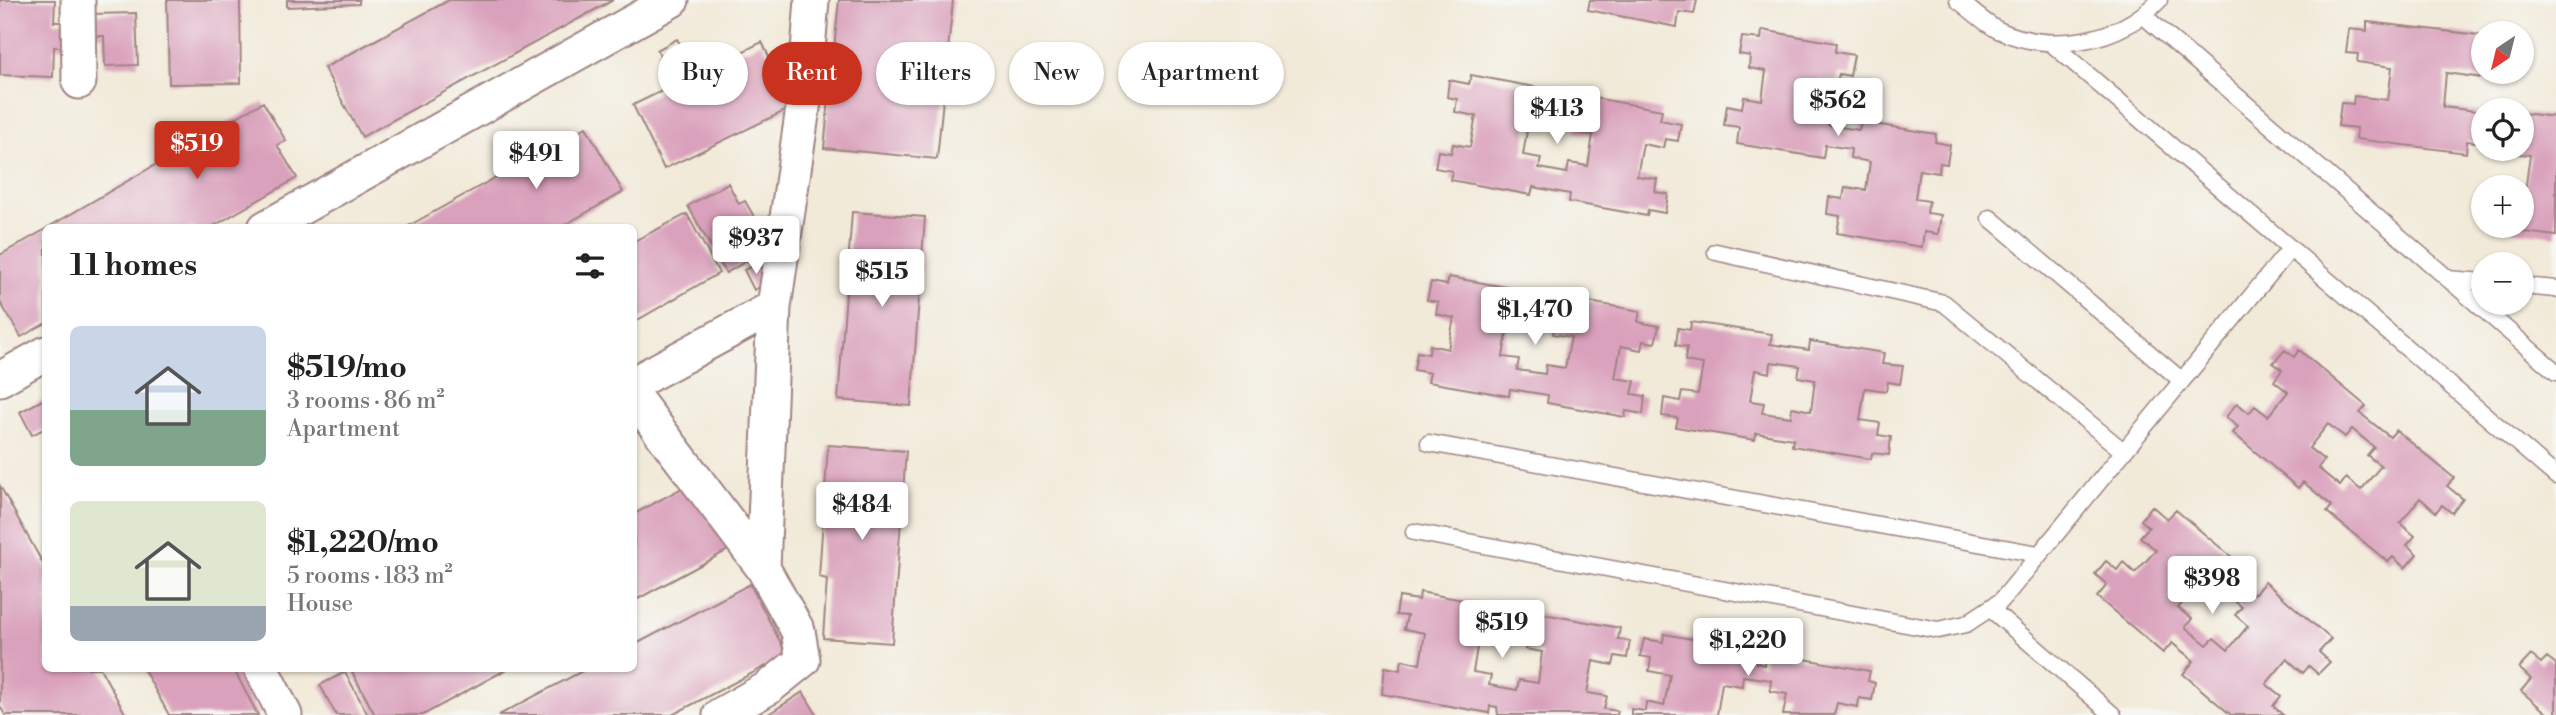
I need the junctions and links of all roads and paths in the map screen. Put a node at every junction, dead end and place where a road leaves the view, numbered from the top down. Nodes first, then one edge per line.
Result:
1 (78, 0) edge
2 (672, 0) edge
3 (812, 0) edge
4 (1958, 0) edge
5 (2159, 0) edge
6 (2144, 16) junction
7 (2051, 43) junction
8 (79, 82) dead end
9 (1990, 218) dead end
10 (272, 224) edge
11 (2291, 248) junction
12 (1716, 252) dead end
13 (2448, 279) junction
14 (2471, 281) edge
15 (2534, 287) edge
16 (2556, 289) edge
17 (774, 307) junction
18 (42, 355) edge
19 (2556, 372) edge
20 (0, 379) edge
21 (2181, 380) junction
22 (637, 381) edge
23 (637, 401) edge
24 (1429, 443) dead end
25 (2123, 451) junction
26 (2556, 476) edge
27 (1414, 532) dead end
28 (2038, 554) junction
29 (763, 568) junction
30 (1992, 610) junction
31 (263, 672) edge
32 (285, 715) edge
33 (720, 715) edge
34 (2113, 715) edge

1 - 8 street
2 - 10 street
3 - 17 street
4 - 7 lane
5 - 6 lane
6 - 7 lane
6 - 13 lane
7 - 11 lane
9 - 21 lane
11 - 21 lane
11 - 26 lane
12 - 25 lane
13 - 14 lane
13 - 19 lane
15 - 16 lane
17 - 22 street
17 - 29 street
18 - 20 street
21 - 25 lane
23 - 29 street
24 - 28 lane
25 - 28 lane
27 - 30 lane
28 - 30 lane
29 - 33 street
30 - 34 lane
31 - 32 street

